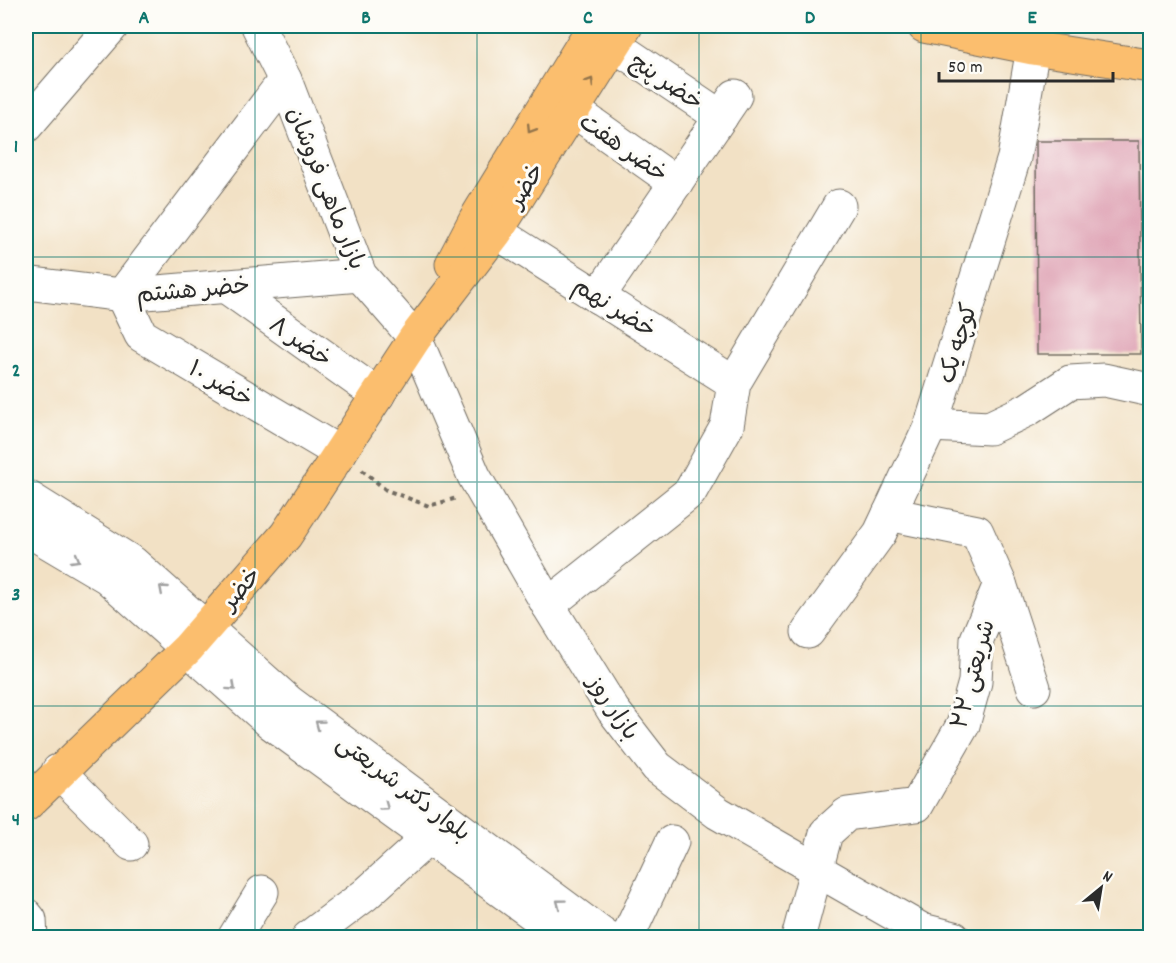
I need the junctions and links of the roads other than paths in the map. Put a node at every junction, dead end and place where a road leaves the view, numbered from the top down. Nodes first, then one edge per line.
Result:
1 (112, 26) edge
2 (258, 26) edge
3 (924, 26) edge
4 (611, 32) edge
5 (1034, 37) edge
6 (1150, 66) edge
7 (285, 80) junction
8 (573, 110) junction
9 (26, 126) edge
10 (676, 183) junction
11 (839, 206) dead end
12 (495, 232) junction
13 (360, 275) junction
14 (225, 286) junction
15 (31, 293) edge
16 (122, 296) junction
17 (598, 297) junction
18 (415, 338) junction
19 (734, 382) junction
20 (1150, 390) edge
21 (378, 395) junction
22 (931, 425) junction
23 (340, 453) junction
24 (26, 496) edge
25 (889, 514) junction
26 (26, 529) edge
27 (1000, 584) junction
28 (548, 605) junction
29 (808, 632) dead end
30 (198, 637) junction
31 (1034, 688) dead end
32 (280, 712) junction
33 (58, 771) junction
34 (26, 804) edge
35 (427, 839) junction
36 (672, 842) dead end
37 (131, 844) dead end
38 (816, 869) junction
39 (262, 892) dead end
40 (26, 915) edge
41 (31, 938) edge
42 (234, 938) edge
43 (308, 938) edge
44 (566, 938) edge
45 (607, 938) edge
46 (627, 938) edge
47 (798, 938) edge
48 (954, 938) edge

1 - 9 street
2 - 7 street, بازار ماهی فروشان
3 - 5 main road
8 -> 4 main road, خضر
4 - 10 street, خضر پنج
4 -> 18 main road, خضر
5 - 6 main road
5 - 22 street, کوچه یک
7 - 13 street, بازار ماهی فروشان
7 - 16 street
8 - 10 street, خضر هفت
8 - 12 main road, خضر
10 - 17 street
11 - 19 street
12 - 17 street, خضر نهم
12 - 18 main road, خضر
13 - 14 street, خضر هشتم
13 - 18 street, بازار ماهی فروشان
14 - 16 street, خضر هشتم
14 - 21 street, خضر ۸
15 - 16 street, خضر هشتم
16 - 23 street, خضر ۱۰
17 - 19 street, خضر نهم
18 - 21 main road, خضر
18 - 28 street, بازار روز
19 - 28 street
20 - 22 street
21 - 23 main road, خضر
22 - 25 street, کوچه یک
23 - 30 main road, خضر
30 -> 24 street
25 - 27 street
25 - 29 street, کوچه یک
26 -> 30 street
27 - 31 street
27 - 38 street, شریعتی ۲۲
28 - 38 street, بازار روز
30 - 32 street, بلوار دکتر شریعتی
30 - 33 main road, خضر
32 -> 35 street, بلوار دکتر شریعتی
45 -> 32 street, بلوار دکتر شریعتی
33 - 34 main road, خضر
33 - 37 street
35 - 43 street
35 - 44 street, بلوار دکتر شریعتی
36 - 46 street
38 - 47 street, شریعتی ۲۲
38 - 48 street, بازار روز
39 - 42 street
40 - 41 street

